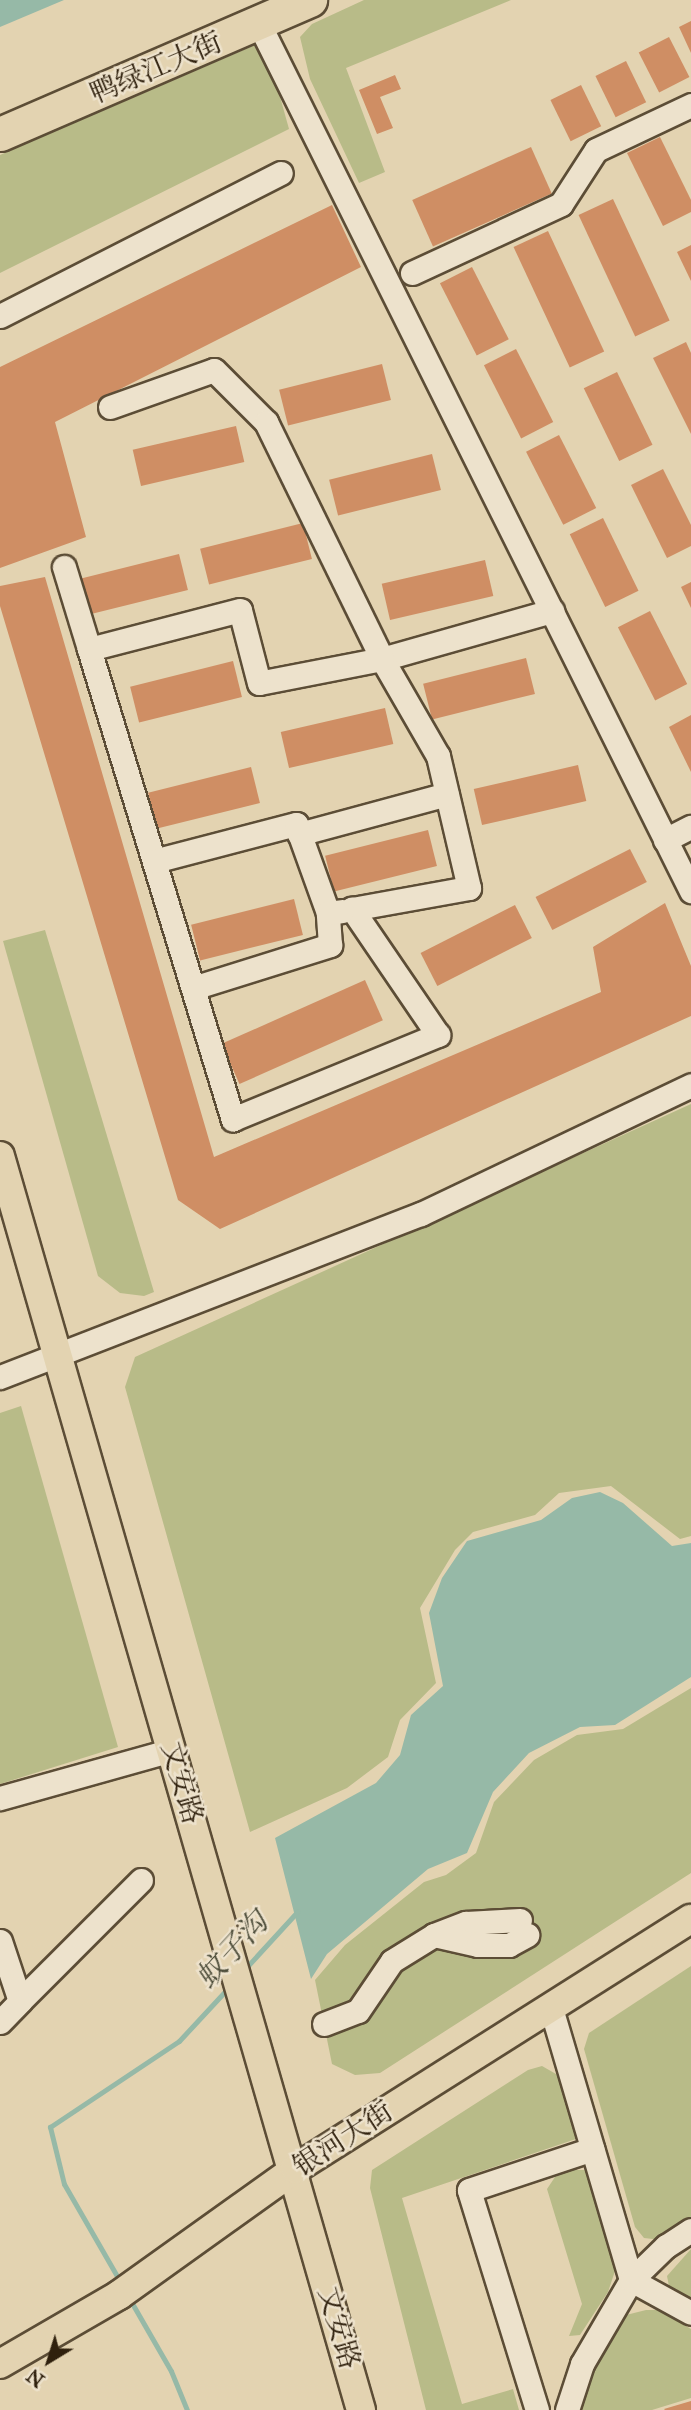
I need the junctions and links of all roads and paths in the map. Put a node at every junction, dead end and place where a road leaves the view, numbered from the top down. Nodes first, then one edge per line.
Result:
1 (310, 0) edge
2 (259, 24) junction
3 (691, 105) edge
4 (0, 134) edge
5 (281, 173) dead end
6 (412, 273) dead end
7 (0, 316) edge
8 (110, 407) dead end
9 (64, 567) dead end
10 (552, 611) junction
11 (89, 649) junction
12 (382, 659) junction
13 (447, 794) junction
14 (691, 827) edge
15 (299, 834) junction
16 (665, 839) junction
17 (154, 861) junction
18 (691, 891) edge
19 (352, 909) junction
20 (328, 913) junction
21 (193, 988) junction
22 (691, 1085) edge
23 (0, 1156) edge
24 (58, 1358) junction
25 (0, 1377) edge
26 (172, 1750) junction
27 (0, 1798) edge
28 (141, 1880) dead end
29 (691, 1919) edge
30 (523, 1927) dead end
31 (0, 1941) edge
32 (20, 2001) junction
33 (551, 2008) junction
34 (0, 2022) edge
35 (324, 2024) dead end
36 (592, 2149) junction
37 (295, 2169) junction
38 (691, 2230) edge
39 (631, 2280) junction
40 (691, 2313) edge
41 (0, 2364) edge
42 (361, 2410) edge
43 (537, 2410) edge
44 (567, 2410) edge

1 - 2 highway, 鸭绿江大街
2 - 4 highway, 鸭绿江大街
2 - 10 street
3 - 6 street
5 - 7 street
8 - 12 street
9 - 11 street
10 - 12 street
10 - 16 street
11 - 12 street
11 - 17 street
12 - 13 street
13 - 15 street
13 - 19 street
14 - 16 street
15 - 17 street
15 - 20 street
16 - 18 street
17 - 21 street
19 - 20 street
19 - 21 street
20 - 21 street
22 - 24 street
23 - 24 main road, 文安路
24 - 25 street
24 - 26 main road, 文安路
26 - 27 street
26 - 37 main road, 文安路
28 - 32 street
29 - 33 main road, 银河大街
30 - 35 street
31 - 32 street
32 - 34 street
33 - 36 street
33 - 37 main road, 银河大街
36 - 39 street
36 - 43 street
37 - 41 main road, 银河大街
37 - 42 main road, 文安路
38 - 39 street
39 - 40 street
39 - 44 street

